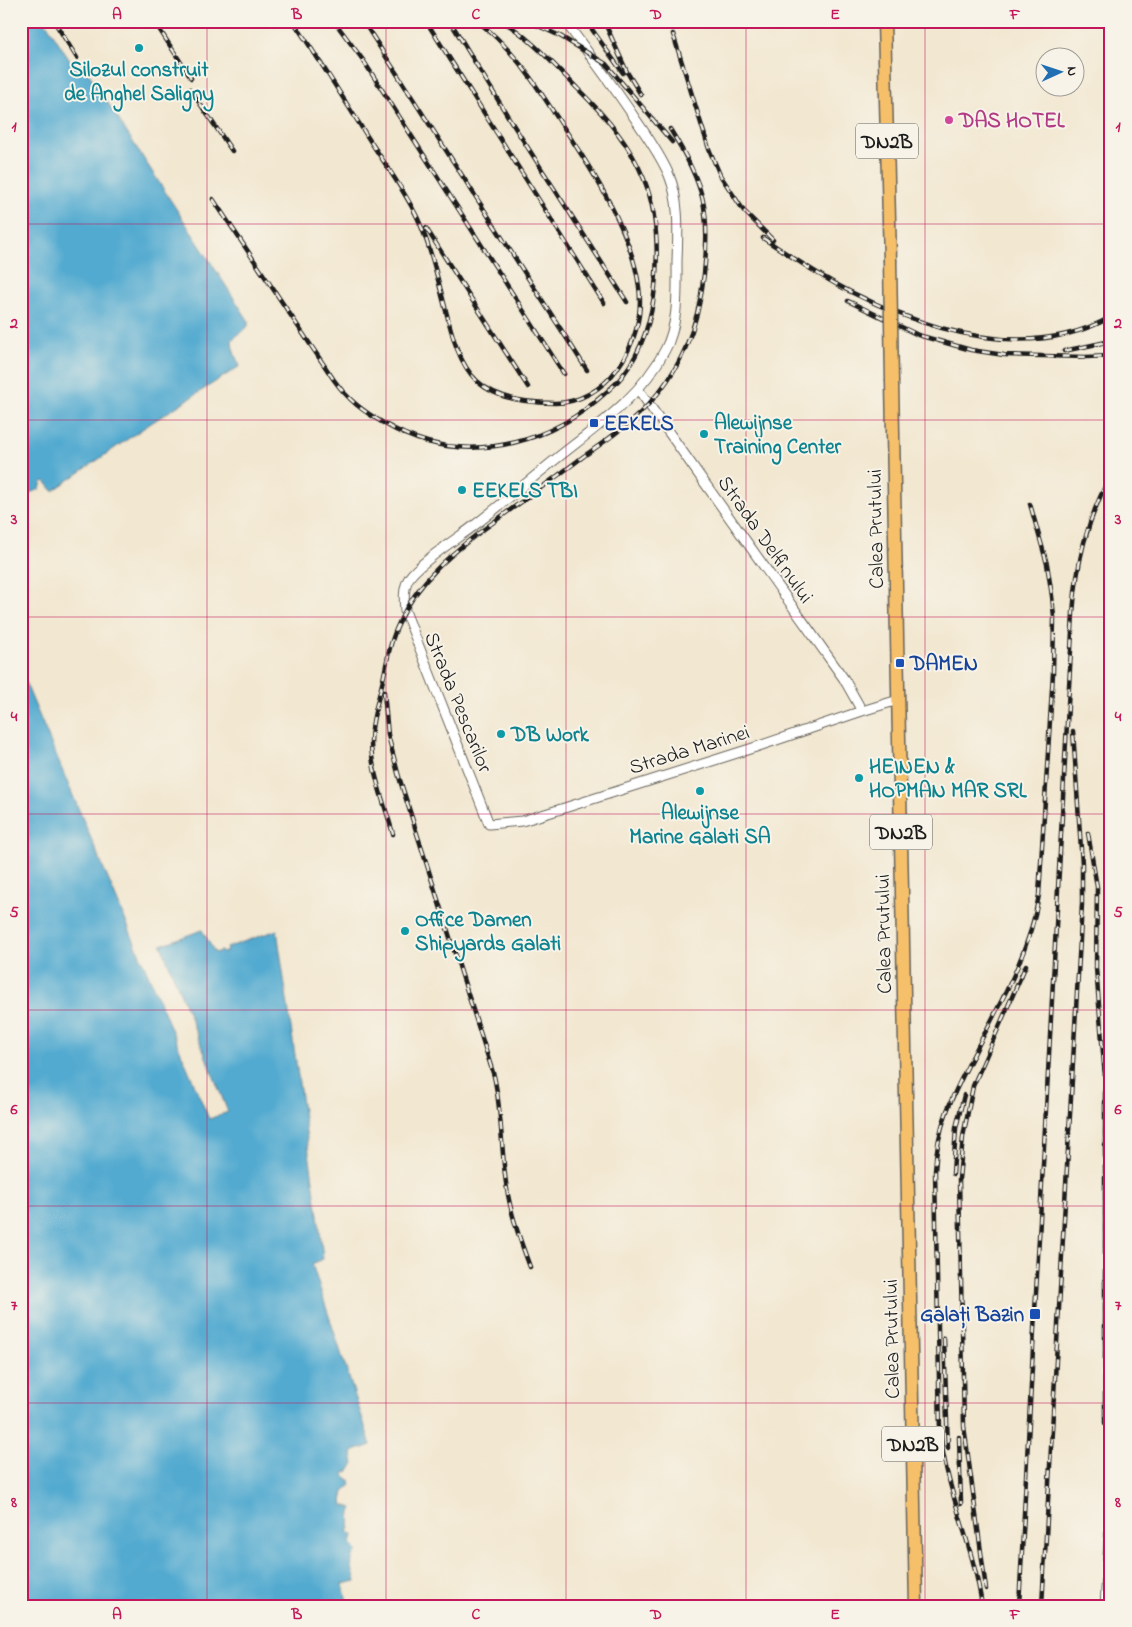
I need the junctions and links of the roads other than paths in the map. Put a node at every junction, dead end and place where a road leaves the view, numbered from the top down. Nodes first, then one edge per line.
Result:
1 (565, 21) edge
2 (884, 21) edge
3 (638, 389) junction
4 (898, 700) junction
5 (862, 710) junction
6 (490, 824) joint
7 (1111, 1509) edge
8 (916, 1606) edge
9 (1105, 1606) edge

1 - 3 street
2 - 4 highway, Calea Prutului / DN2B, bridge
3 - 5 street, Strada Delfinului
3 - 6 street, Strada Pescarilor
4 - 5 street, Strada Marinei
4 - 8 highway, Calea Prutului / DN2B
5 - 6 street, Strada Marinei
7 - 9 street

